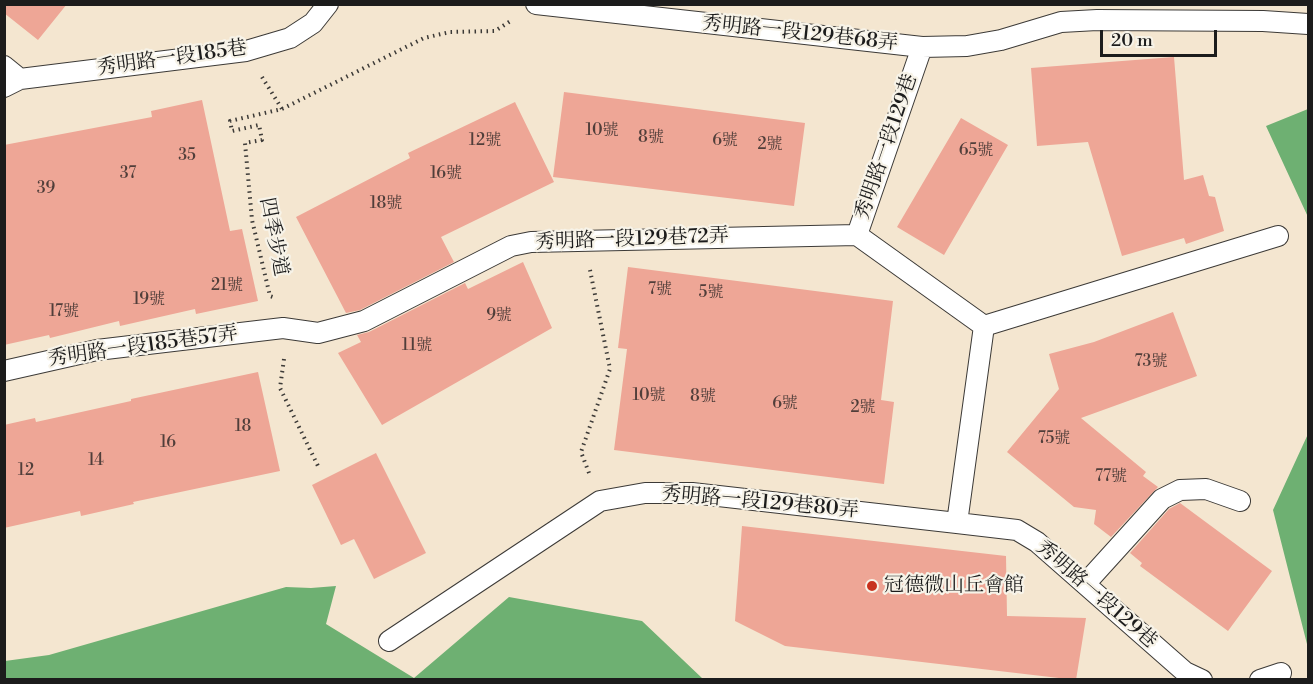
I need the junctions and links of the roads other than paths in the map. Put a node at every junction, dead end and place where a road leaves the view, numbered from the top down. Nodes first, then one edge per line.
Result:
1 (328, 4) edge
2 (536, 4) edge
3 (1308, 24) edge
4 (922, 47) junction
5 (4, 66) edge
6 (12, 83) edge
7 (856, 235) junction
8 (1278, 236) dead end
9 (984, 326) junction
10 (286, 329) joint
11 (4, 371) edge
12 (1240, 501) dead end
13 (957, 523) junction
14 (1085, 584) junction
15 (389, 641) dead end
16 (1281, 673) dead end
17 (1202, 680) edge
18 (1260, 680) edge

1 - 6 lane, 秀明路一段185巷
2 - 4 lane, 秀明路一段129巷68弄
3 - 4 lane
4 - 7 lane, 秀明路一段129巷
5 - 6 lane
7 - 9 lane, 秀明路一段129巷
7 - 10 lane, 秀明路一段129巷72弄
8 - 9 lane
9 - 13 lane
10 - 11 lane, 秀明路一段185巷57弄
12 - 14 lane
13 - 14 lane, 秀明路一段129巷
13 - 15 lane, 秀明路一段129巷80弄
14 - 17 lane, 秀明路一段129巷
16 - 18 lane

